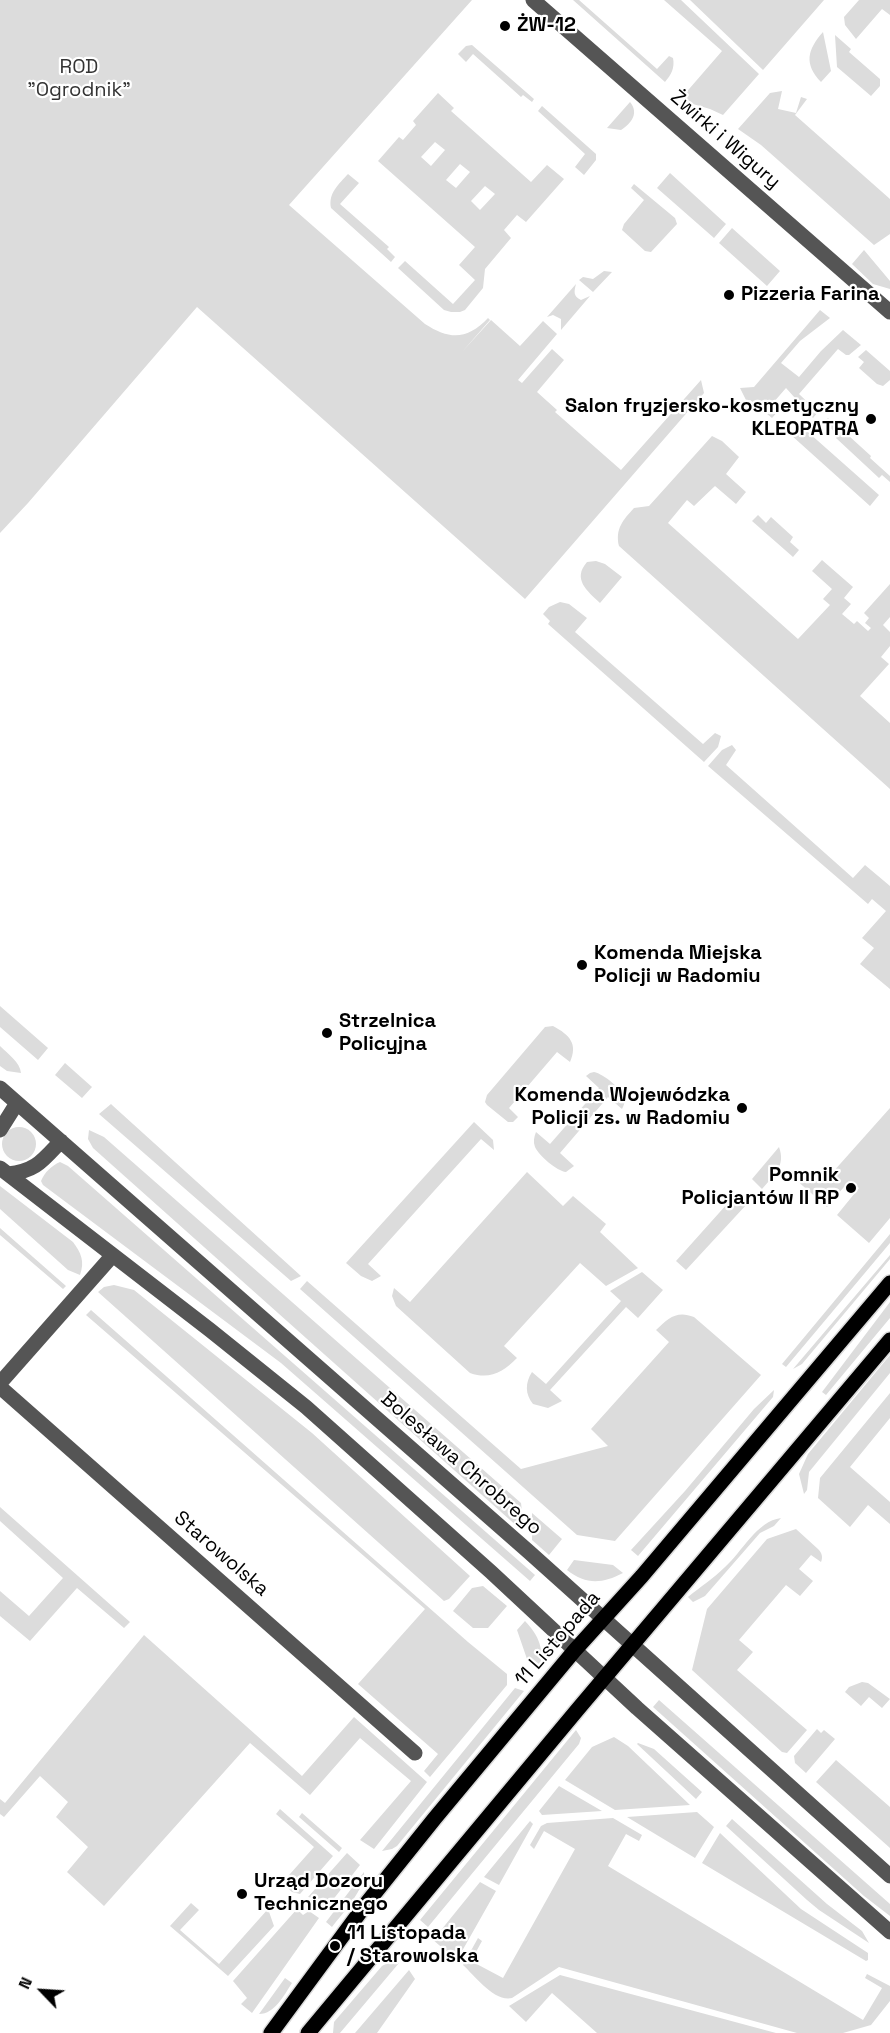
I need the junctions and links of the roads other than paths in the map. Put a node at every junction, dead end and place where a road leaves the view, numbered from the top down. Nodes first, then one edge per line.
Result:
1 (532, 0) edge
2 (890, 312) edge
3 (0, 1088) edge
4 (17, 1103) junction
5 (0, 1130) edge
6 (61, 1141) junction
7 (4, 1171) edge
8 (113, 1256) junction
9 (890, 1283) edge
10 (890, 1340) edge
11 (0, 1385) edge
12 (603, 1618) junction
13 (633, 1644) junction
14 (575, 1650) junction
15 (605, 1677) junction
16 (415, 1754) dead end
17 (890, 1876) edge
18 (890, 1932) edge
19 (271, 2033) edge
20 (308, 2033) edge

1 - 2 street, Żwirki i Wigury
3 - 4 street, Bolesława Chrobrego
4 - 5 street
4 - 6 street, Bolesława Chrobrego
6 - 7 street
6 - 12 street, Bolesława Chrobrego
7 - 8 street
8 - 11 street, Starowolska
8 - 14 street
9 - 12 main road, 11 Listopada
10 - 13 main road
11 - 16 street, Starowolska
12 - 13 street, Bolesława Chrobrego
12 - 14 main road, 11 Listopada
13 - 15 main road
13 - 17 street, Bolesława Chrobrego
14 - 15 street
14 - 19 main road, 11 Listopada
15 - 18 street
15 - 20 main road

